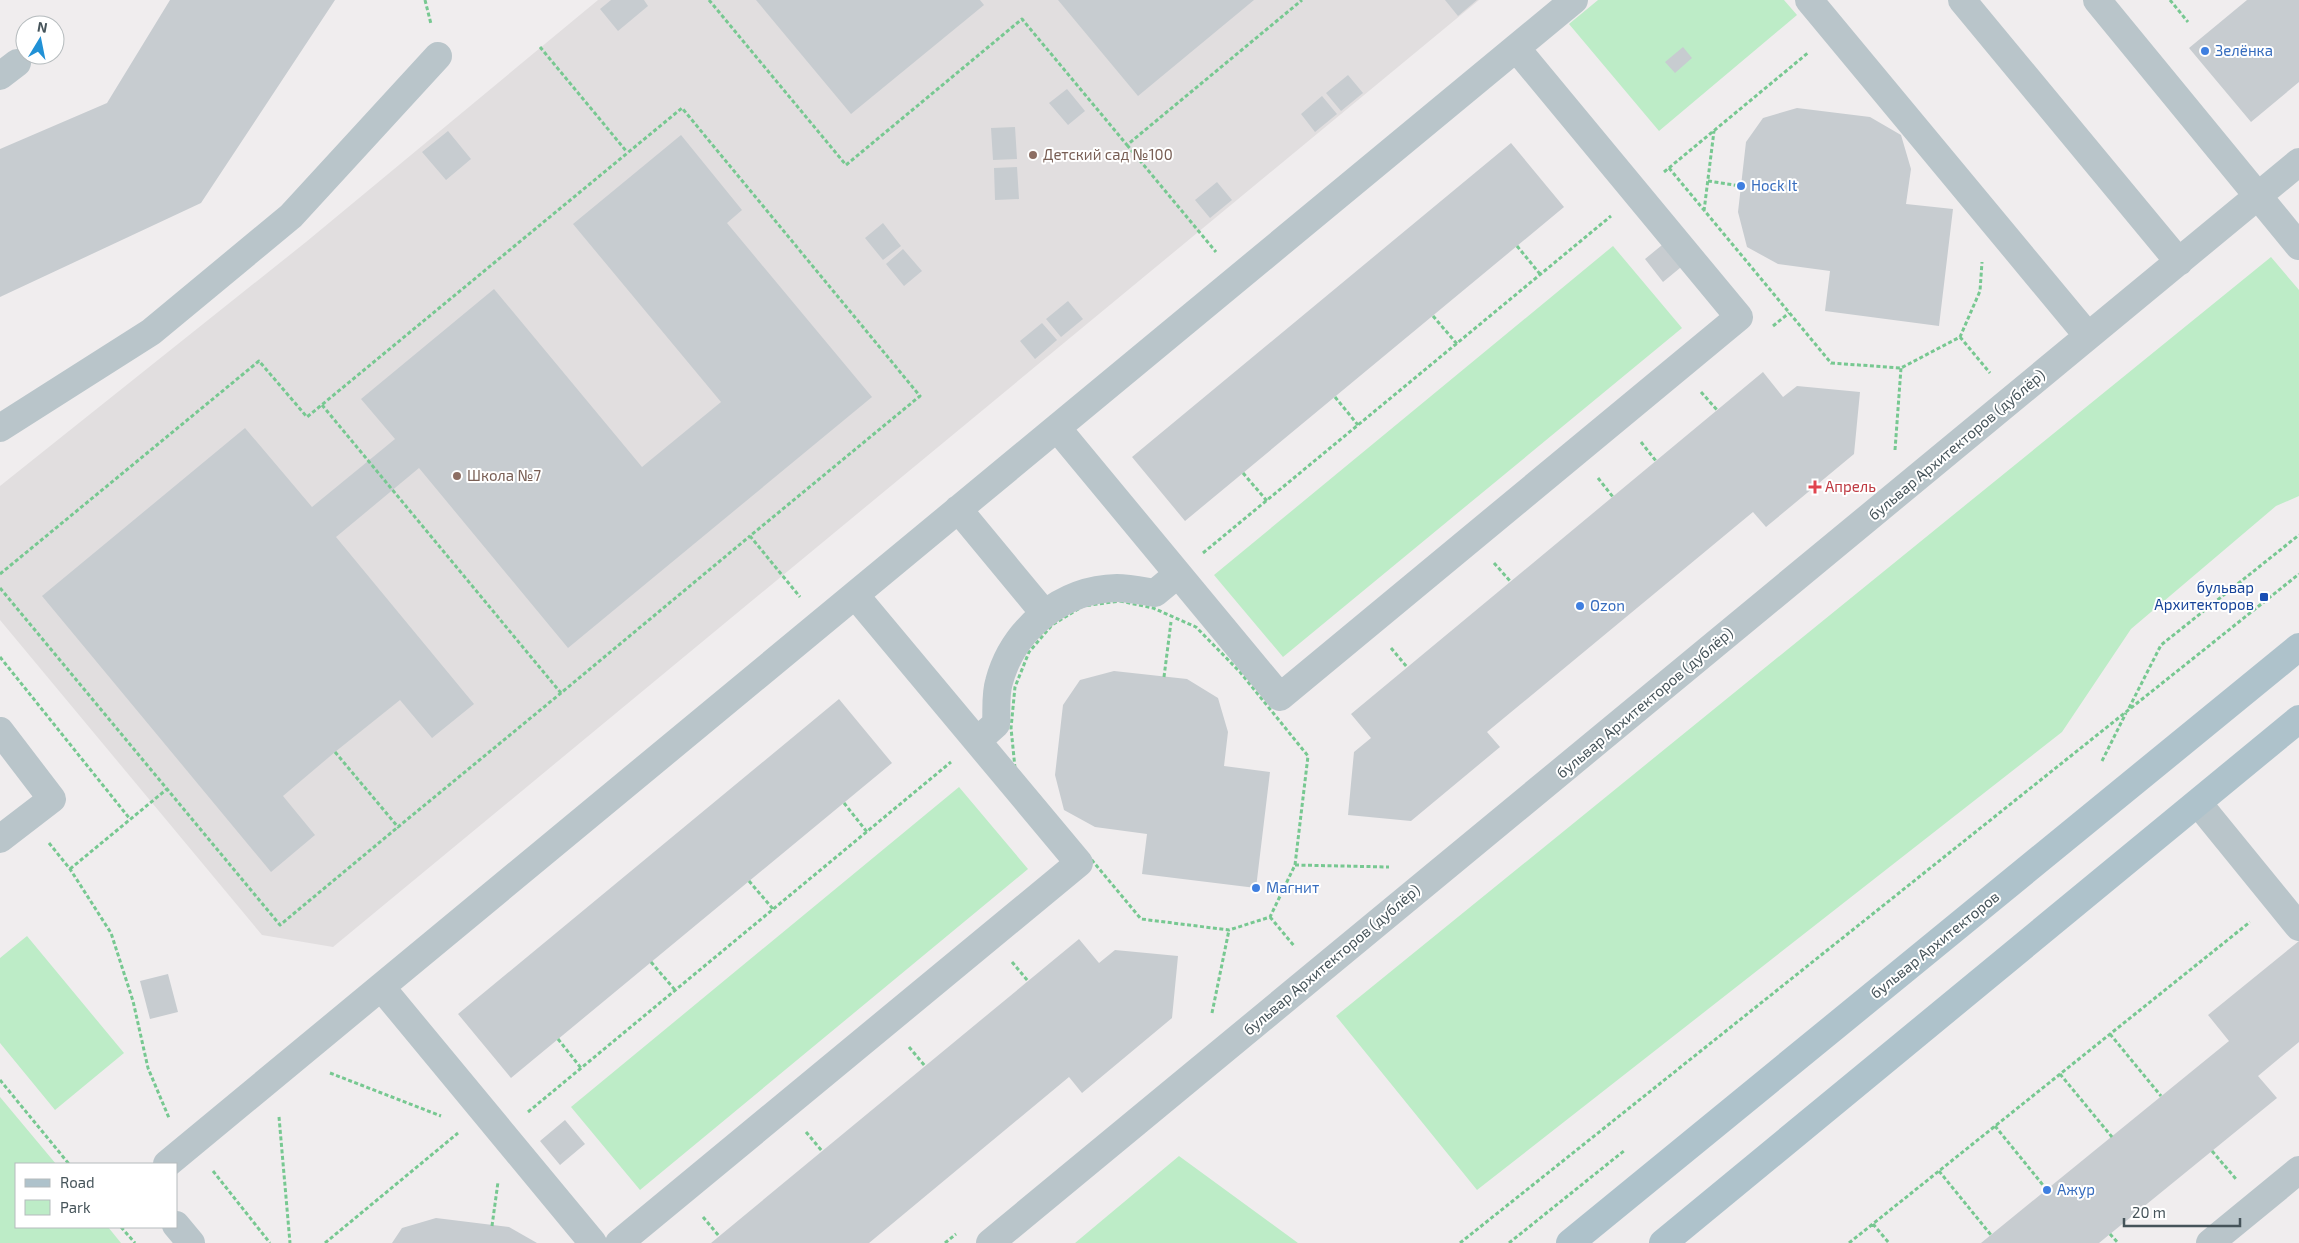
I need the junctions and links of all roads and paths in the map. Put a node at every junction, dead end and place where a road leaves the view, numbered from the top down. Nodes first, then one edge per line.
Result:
1 (708, 0) edge
2 (1302, 0) edge
3 (1574, 0) edge
4 (1809, 0) edge
5 (1962, 0) edge
6 (2097, 0) edge
7 (2170, 0) edge
8 (2188, 22) dead end
9 (1834, 31) junction
10 (540, 47) dead end
11 (1516, 48) junction
12 (438, 56) dead end
13 (1714, 130) junction
14 (1127, 145) junction
15 (628, 152) junction
16 (2299, 162) edge
17 (1669, 168) junction
18 (1708, 181) junction
19 (1741, 186) dead end
20 (1637, 194) junction
21 (2258, 196) junction
22 (1704, 212) junction
23 (1517, 246) dead end
24 (2299, 246) edge
25 (1982, 254) dead end
26 (2179, 262) junction
27 (1540, 274) junction
28 (1238, 278) junction
29 (1433, 316) dead end
30 (2088, 336) junction
31 (1960, 337) junction
32 (1457, 344) junction
33 (1901, 368) junction
34 (1996, 379) dead end
35 (1698, 388) dead end
36 (1335, 397) dead end
37 (322, 405) junction
38 (1717, 410) dead end
39 (1358, 425) junction
40 (0, 428) edge
41 (1057, 428) junction
42 (1637, 438) dead end
43 (1894, 454) dead end
44 (1656, 461) dead end
45 (1243, 473) dead end
46 (1594, 473) dead end
47 (1614, 497) dead end
48 (1267, 501) junction
49 (958, 509) junction
50 (2299, 535) edge
51 (750, 536) junction
52 (1491, 559) dead end
53 (0, 574) edge
54 (1178, 574) junction
55 (2299, 574) edge
56 (1510, 581) dead end
57 (0, 588) edge
58 (855, 595) junction
59 (1044, 613) junction
60 (1172, 617) junction
61 (822, 623) junction
62 (1388, 644) dead end
63 (2299, 647) edge
64 (0, 657) edge
65 (1407, 667) dead end
66 (1164, 677) dead end
67 (561, 692) junction
68 (2128, 711) junction
69 (2299, 720) edge
70 (0, 731) edge
71 (977, 741) junction
72 (335, 752) dead end
73 (1015, 768) dead end
74 (2098, 768) dead end
75 (167, 789) junction
76 (844, 803) dead end
77 (2198, 803) junction
78 (130, 819) junction
79 (398, 827) junction
80 (867, 832) junction
81 (0, 839) edge
82 (1295, 866) junction
83 (1396, 868) dead end
84 (750, 881) dead end
85 (2277, 900) junction
86 (773, 909) junction
87 (1270, 917) junction
88 (1140, 919) dead end
89 (2299, 927) edge
90 (1229, 930) junction
91 (1301, 954) dead end
92 (1009, 958) dead end
93 (651, 962) dead end
94 (1028, 981) dead end
95 (381, 987) junction
96 (675, 990) junction
97 (1211, 1021) dead end
98 (2110, 1034) junction
99 (558, 1039) dead end
100 (906, 1043) dead end
101 (925, 1066) dead end
102 (581, 1068) junction
103 (326, 1071) dead end
104 (2060, 1074) junction
105 (0, 1080) edge
106 (2161, 1096) dead end
107 (279, 1109) dead end
108 (449, 1119) dead end
109 (1995, 1126) junction
110 (803, 1129) dead end
111 (459, 1132) dead end
112 (502, 1133) junction
113 (2112, 1137) dead end
114 (192, 1144) junction
115 (1626, 1150) dead end
116 (822, 1151) dead end
117 (2212, 1151) dead end
118 (69, 1163) edge
119 (168, 1163) edge
120 (2299, 1170) edge
121 (1938, 1171) junction
122 (2236, 1180) dead end
123 (2047, 1190) dead end
124 (496, 1192) dead end
125 (700, 1214) dead end
126 (1873, 1224) junction
127 (492, 1226) dead end
128 (178, 1227) edge
129 (122, 1228) edge
130 (2110, 1234) dead end
131 (1991, 1235) dead end
132 (719, 1236) dead end
133 (135, 1243) edge
134 (191, 1243) edge
135 (270, 1243) edge
136 (290, 1243) edge
137 (325, 1243) edge
138 (593, 1243) edge
139 (619, 1243) edge
140 (990, 1243) edge
141 (1460, 1243) edge
142 (1508, 1243) edge
143 (1570, 1243) edge
144 (1663, 1243) edge
145 (1849, 1243) edge
146 (1889, 1243) edge
147 (2118, 1243) edge
148 (2210, 1243) edge

1 - 14 path
2 - 14 path
3 - 11 street
4 - 9 street
5 - 26 street
6 - 21 street
7 - 8 path
9 - 13 path
9 - 30 street
10 - 15 path
11 - 20 street
11 - 28 street
12 - 40 street
13 - 17 path
13 - 18 path
14 - 28 path
15 - 37 path
15 - 51 path
16 - 21 street, бульвар Архитекторов (дублёр)
17 - 20 path
17 - 22 path
18 - 19 path
18 - 22 path
20 - 27 path
20 - 54 street
21 - 24 street
21 - 26 street, бульвар Архитекторов (дублёр)
22 - 33 path
23 - 27 path
25 - 31 path
26 - 30 street, бульвар Архитекторов (дублёр)
27 - 32 path
28 - 41 street
29 - 32 path
30 - 140 street, бульвар Архитекторов (дублёр)
31 - 33 path
31 - 34 path
32 - 39 path
33 - 43 path
35 - 38 path
36 - 39 path
37 - 53 path
37 - 67 path
39 - 48 path
41 - 49 street
41 - 54 street
42 - 44 path
45 - 48 path
46 - 47 path
48 - 54 path
49 - 58 street
49 - 59 street
50 - 68 path
51 - 61 path
51 - 67 path
52 - 56 path
54 - 59 street
55 - 68 path
57 - 75 path
58 - 61 street
58 - 71 street
59 - 71 street
60 - 66 path
60 - 73 path
60 - 82 path
61 - 95 street
62 - 65 path
63 - 143 main road, бульвар Архитекторов
64 - 78 path
67 - 79 path
68 - 74 path
68 - 141 path
69 - 77 main road
70 - 81 street
71 - 80 path
71 - 139 street
72 - 79 path
75 - 78 path
75 - 79 path
76 - 80 path
77 - 85 street
77 - 144 main road
78 - 114 path
80 - 86 path
82 - 83 path
82 - 87 path
84 - 86 path
85 - 89 street
85 - 98 path
86 - 96 path
87 - 90 path
87 - 91 path
88 - 90 path
90 - 97 path
92 - 94 path
93 - 96 path
95 - 112 street
95 - 114 street
96 - 102 path
98 - 104 path
98 - 106 path
99 - 102 path
100 - 101 path
102 - 112 path
103 - 108 path
104 - 109 path
104 - 113 path
105 - 118 path
107 - 136 path
109 - 121 path
109 - 123 path
110 - 116 path
111 - 137 path
112 - 138 street
114 - 119 street
114 - 135 path
115 - 142 path
117 - 122 path
120 - 148 street
121 - 126 path
121 - 131 path
124 - 127 path
125 - 132 path
126 - 145 path
126 - 146 path
128 - 134 street
129 - 133 path
130 - 147 path

